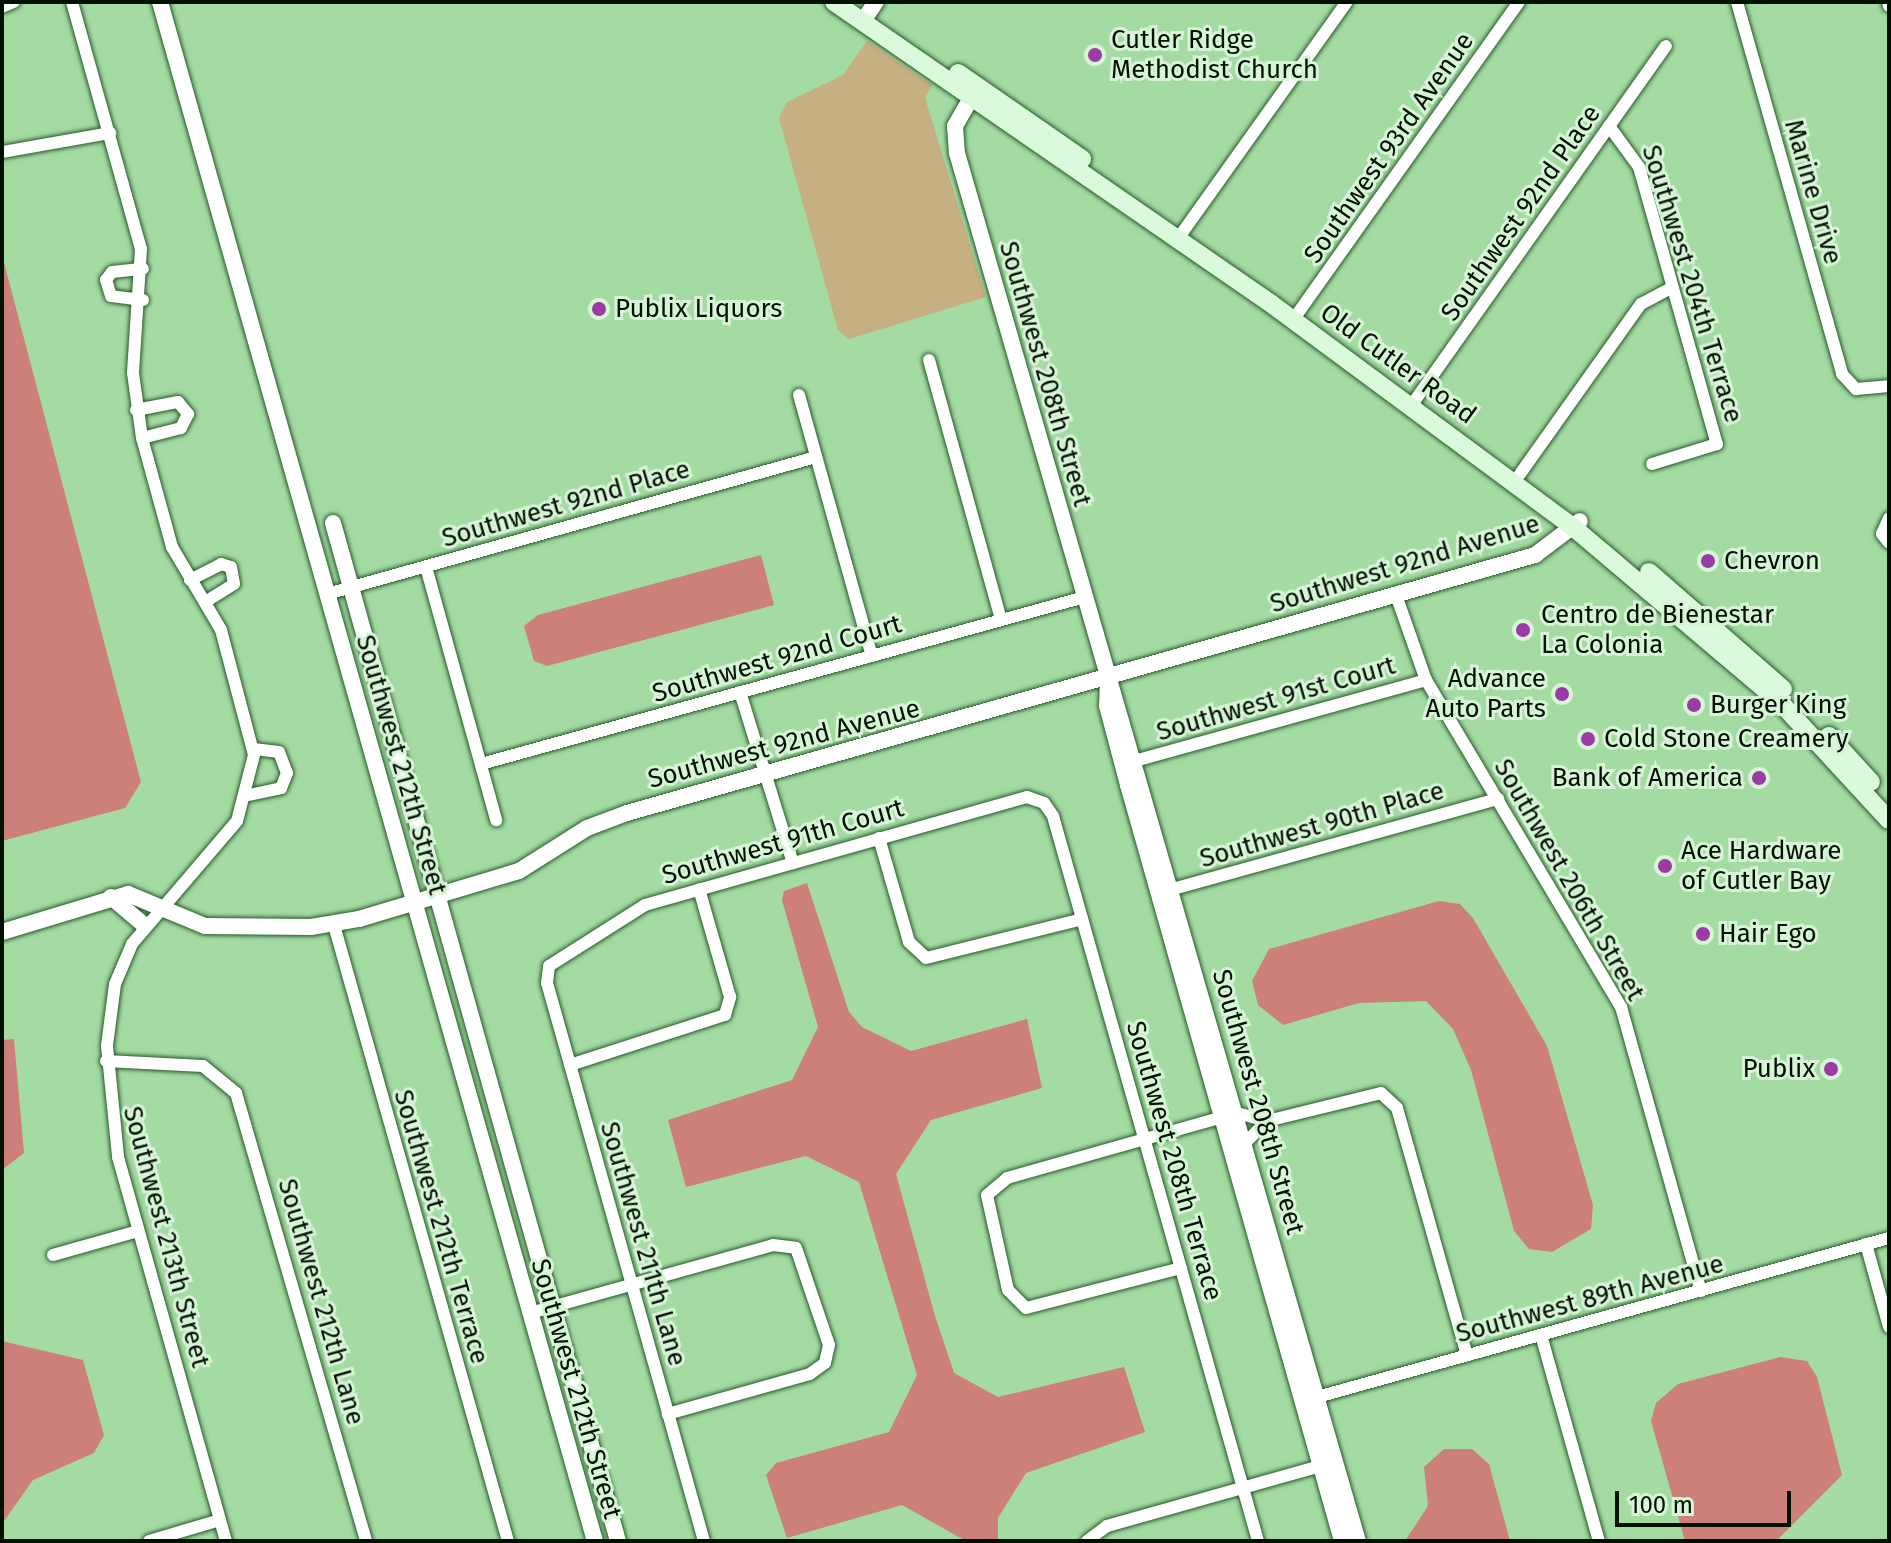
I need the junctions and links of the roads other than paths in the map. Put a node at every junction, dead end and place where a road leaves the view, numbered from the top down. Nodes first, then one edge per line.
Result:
1 (14, 2) edge
2 (72, 2) edge
3 (160, 2) edge
4 (834, 2) edge
5 (1347, 2) edge
6 (1519, 2) edge
7 (1737, 2) edge
8 (2, 7) edge
9 (866, 9) edge
10 (1666, 46) dead end
11 (975, 92) junction
12 (1609, 126) junction
13 (110, 133) junction
14 (2, 152) edge
15 (1180, 236) junction
16 (143, 269) junction
17 (1671, 288) junction
18 (143, 300) junction
19 (1296, 317) junction
20 (929, 360) dead end
21 (1889, 386) edge
22 (799, 395) dead end
23 (1414, 402) junction
24 (136, 410) junction
25 (142, 438) junction
26 (816, 457) junction
27 (1652, 464) dead end
28 (1520, 474) junction
29 (1889, 518) edge
30 (333, 523) dead end
31 (1577, 524) junction
32 (1889, 543) edge
33 (426, 567) junction
34 (190, 580) junction
35 (350, 587) junction
36 (327, 594) junction
37 (1396, 595) junction
38 (1085, 597) junction
39 (205, 602) junction
40 (1001, 619) junction
41 (872, 656) junction
42 (1762, 678) junction
43 (1108, 679) junction
44 (1426, 680) junction
45 (740, 692) junction
46 (253, 749) junction
47 (1138, 760) junction
48 (481, 764) junction
49 (1840, 767) junction
50 (1863, 773) junction
51 (766, 774) junction
52 (249, 795) junction
53 (1038, 799) joint
54 (1498, 799) junction
55 (1889, 802) edge
56 (496, 820) dead end
57 (1889, 820) edge
58 (879, 838) junction
59 (793, 863) junction
60 (699, 889) junction
61 (1166, 891) junction
62 (111, 897) junction
63 (437, 897) junction
64 (161, 903) junction
65 (415, 904) junction
66 (1082, 919) junction
67 (143, 924) junction
68 (334, 925) junction
69 (2, 932) edge
70 (552, 960) joint
71 (106, 1061) junction
72 (570, 1065) junction
73 (1229, 1115) junction
74 (1267, 1121) junction
75 (1144, 1139) junction
76 (1245, 1143) junction
77 (138, 1231) junction
78 (1889, 1238) edge
79 (1866, 1244) junction
80 (53, 1255) dead end
81 (1181, 1268) junction
82 (632, 1285) junction
83 (1701, 1291) junction
84 (552, 1307) junction
85 (530, 1313) junction
86 (1889, 1327) edge
87 (1541, 1335) junction
88 (1467, 1355) junction
89 (1310, 1399) junction
90 (668, 1414) junction
91 (1328, 1464) junction
92 (1243, 1489) junction
93 (220, 1520) junction
94 (149, 1541) edge
95 (226, 1541) edge
96 (366, 1541) edge
97 (508, 1541) edge
98 (595, 1541) edge
99 (618, 1541) edge
100 (704, 1541) edge
101 (1087, 1541) edge
102 (1258, 1541) edge
103 (1342, 1541) edge
104 (1358, 1541) edge
105 (1599, 1541) edge

1 - 8 street
2 - 13 street
3 - 36 street, Southwest 212th Street
4 - 9 main road, Old Cutler Road
5 - 15 street
6 - 19 street, Southwest 93rd Avenue
7 - 21 street, Marine Drive
9 - 11 main road, Old Cutler Road
10 - 12 street, Southwest 92nd Place
11 - 15 main road, Old Cutler Road
11 - 38 street, Southwest 208th Street
12 - 17 street, Southwest 204th Terrace
12 - 23 street, Southwest 92nd Place
13 - 14 street
13 - 16 street
15 - 19 main road, Old Cutler Road
16 - 18 street
16 - 18 street
17 - 27 street, Southwest 204th Terrace
17 - 28 street
18 - 24 street
19 - 23 main road, Old Cutler Road
20 - 40 street
22 - 26 street
23 - 28 main road, Old Cutler Road
23 - 31 main road, Old Cutler Road
24 - 25 street
24 - 25 street
25 - 34 street
26 - 33 street, Southwest 92nd Place
26 - 41 street
28 - 31 main road, Old Cutler Road
29 - 32 street
30 - 35 street, Southwest 212th Street
31 - 37 street, Southwest 92nd Avenue
31 - 42 main road, Old Cutler Road
33 - 35 street, Southwest 92nd Place
33 - 48 street
34 - 39 street
34 - 39 street
35 - 36 street, Southwest 92nd Place
35 - 63 street, Southwest 212th Street
36 - 65 street, Southwest 212th Street
37 - 43 street, Southwest 92nd Avenue
37 - 44 street, Southwest 206th Street
38 - 40 street, Southwest 92nd Court
38 - 43 street, Southwest 208th Street
39 - 46 street
40 - 41 street, Southwest 92nd Court
41 - 45 street, Southwest 92nd Court
42 - 49 main road, Old Cutler Road
42 - 50 main road, Old Cutler Road
43 - 47 street, Southwest 208th Street
43 - 51 street, Southwest 92nd Avenue
43 - 61 street, Southwest 208th Street
44 - 47 street, Southwest 91st Court
44 - 54 street, Southwest 206th Street
45 - 48 street, Southwest 92nd Court
45 - 51 street
46 - 52 street
46 - 52 street
47 - 61 street, Southwest 208th Street
48 - 56 street
49 - 50 main road
49 - 57 main road, Old Cutler Road
50 - 55 main road, Old Cutler Road
51 - 59 street
51 - 63 street, Southwest 92nd Avenue
52 - 64 street
53 - 58 street, Southwest 91th Court
53 - 66 street, Southwest 208th Terrace
54 - 61 street, Southwest 90th Place
54 - 83 street, Southwest 206th Street
58 - 59 street, Southwest 91th Court
58 - 66 street
59 - 60 street, Southwest 91th Court
60 - 70 street, Southwest 91th Court
60 - 72 street
61 - 73 street, Southwest 208th Street
62 - 64 street, Southwest 92nd Avenue
62 - 67 street
62 - 69 street, Southwest 92nd Avenue
63 - 65 street, Southwest 92nd Avenue
63 - 84 street, Southwest 212th Street
64 - 67 street, Southwest 213th Street
64 - 68 street, Southwest 92nd Avenue
65 - 68 street, Southwest 92nd Avenue
65 - 85 street, Southwest 212th Street
66 - 75 street, Southwest 208th Terrace
67 - 71 street, Southwest 213th Street
68 - 97 street, Southwest 212th Terrace
70 - 72 street, Southwest 211th Lane
71 - 77 street, Southwest 213th Street
71 - 96 street, Southwest 212th Lane
72 - 82 street, Southwest 211th Lane
73 - 74 street
73 - 75 street
73 - 76 street, Southwest 208th Street
73 - 89 street, Southwest 208th Street
74 - 76 street
74 - 88 street
75 - 81 street, Southwest 208th Terrace
75 - 81 street
76 - 89 street, Southwest 208th Street
77 - 80 street
77 - 93 street, Southwest 213th Street
78 - 79 street, Southwest 89th Avenue
79 - 83 street, Southwest 89th Avenue
79 - 86 street
81 - 92 street, Southwest 208th Terrace
82 - 84 street
82 - 90 street, Southwest 211th Lane
82 - 90 street
83 - 87 street, Southwest 89th Avenue
84 - 85 street
84 - 99 street, Southwest 212th Street
85 - 98 street, Southwest 212th Street
87 - 88 street, Southwest 89th Avenue
87 - 105 street
88 - 89 street, Southwest 89th Avenue
89 - 91 street, Southwest 208th Street
90 - 100 street, Southwest 211th Lane
91 - 92 street
91 - 103 street, Southwest 208th Street
91 - 104 street, Southwest 208th Street
92 - 101 street
92 - 102 street, Southwest 208th Terrace
93 - 94 street
93 - 95 street, Southwest 213th Street

